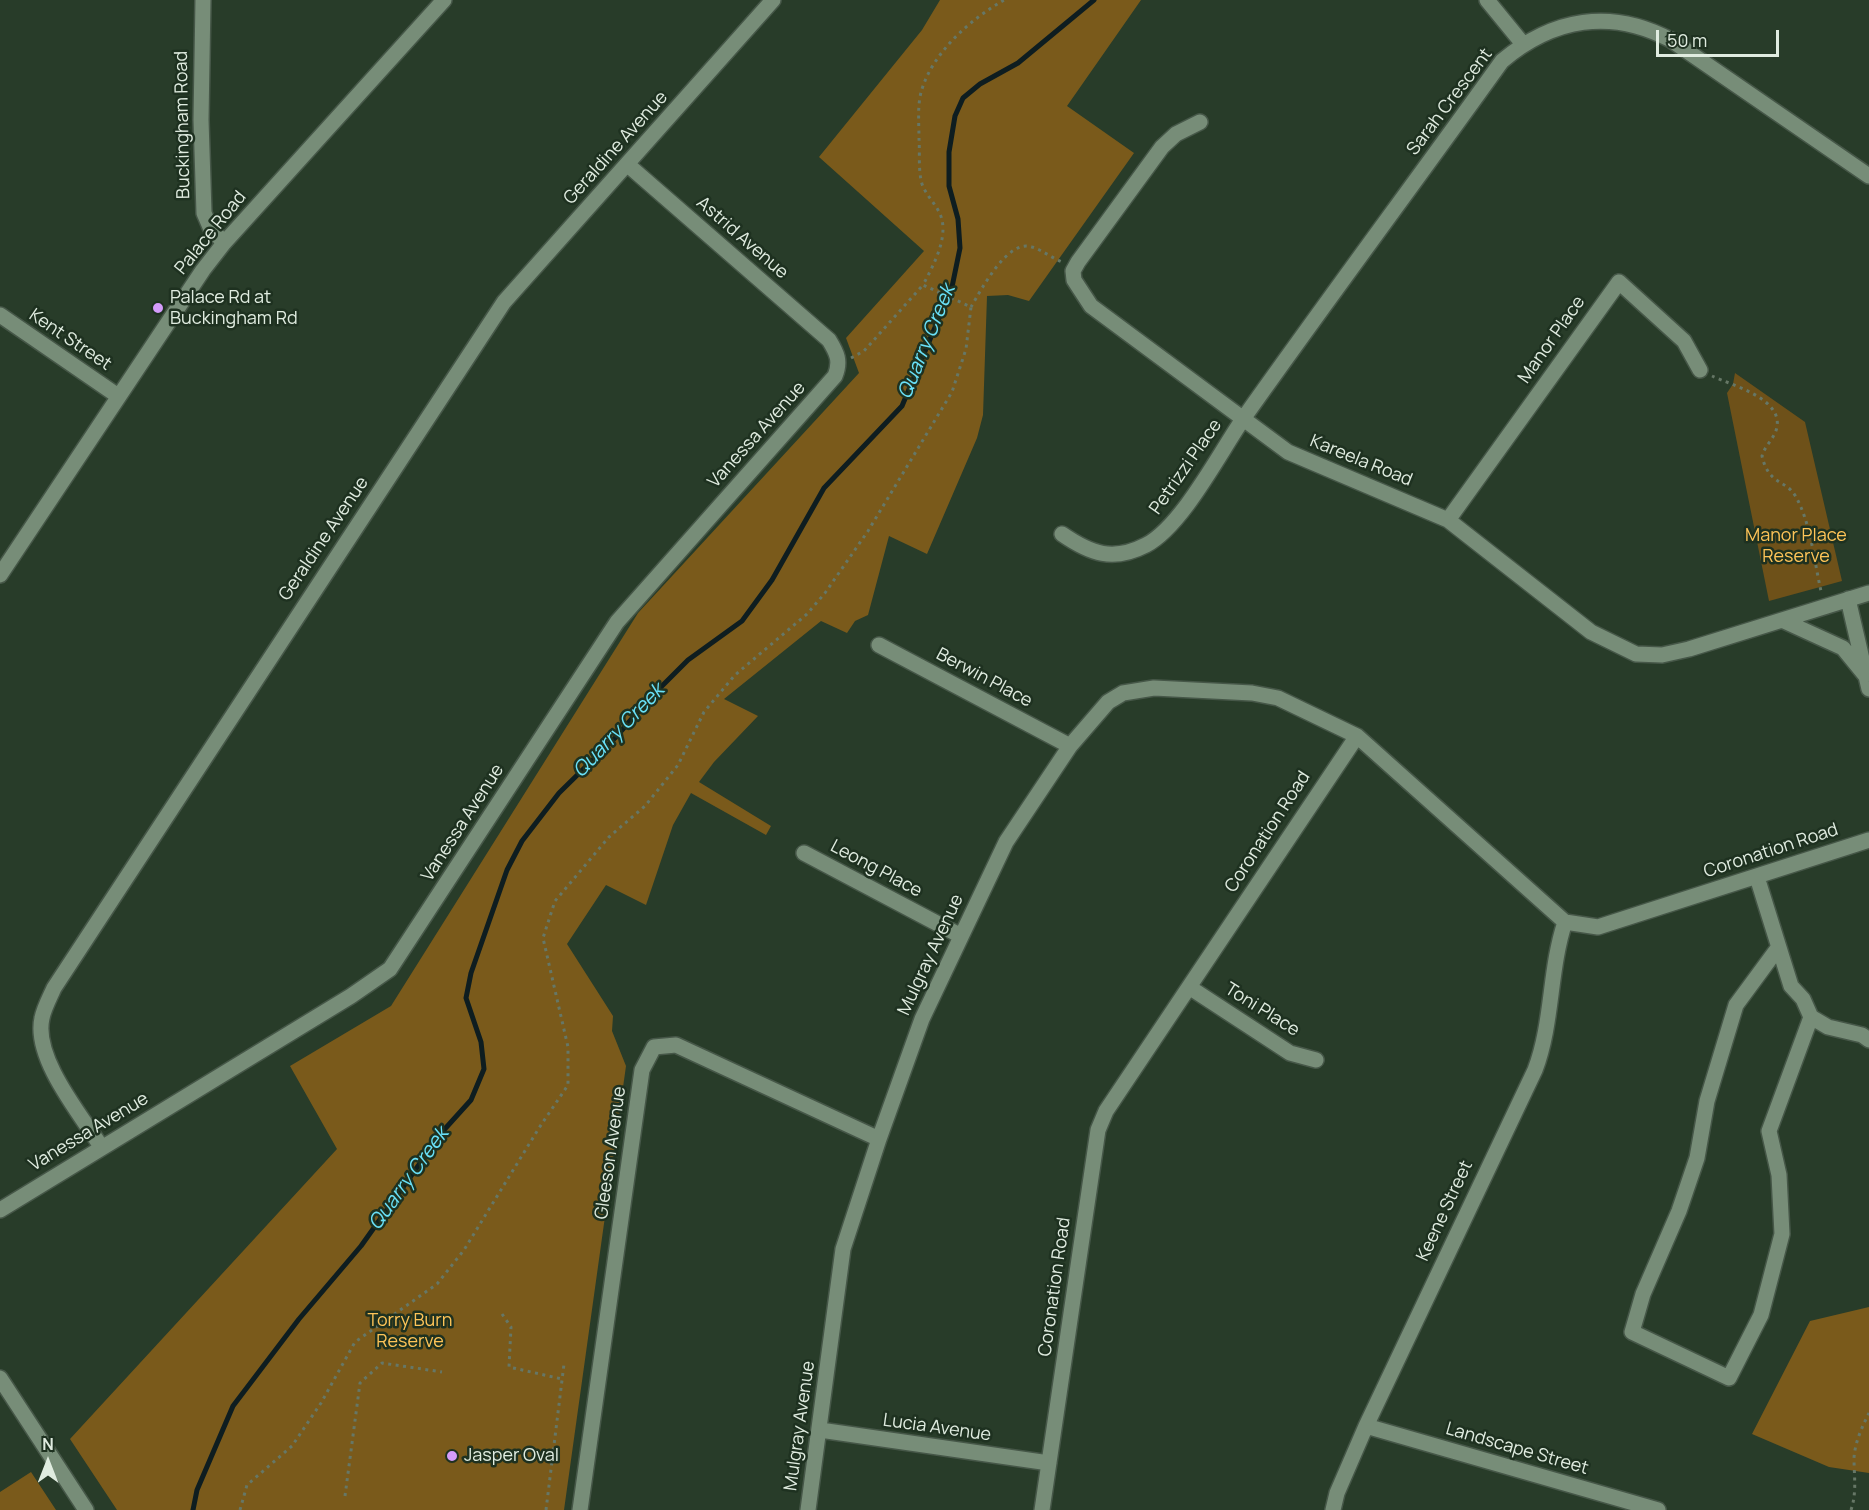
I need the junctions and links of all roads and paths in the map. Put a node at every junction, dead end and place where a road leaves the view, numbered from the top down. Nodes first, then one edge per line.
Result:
1 (203, 0) edge
2 (444, 0) edge
3 (773, 0) edge
4 (1004, 0) edge
5 (1487, 0) edge
6 (1523, 44) junction
7 (1200, 122) dead end
8 (628, 165) junction
9 (1869, 176) edge
10 (225, 243) junction
11 (1073, 271) junction
12 (923, 285) junction
13 (971, 307) junction
14 (0, 315) edge
15 (839, 365) junction
16 (1700, 370) joint
17 (118, 396) junction
18 (1242, 420) junction
19 (1448, 520) junction
20 (1062, 534) dead end
21 (0, 575) edge
22 (1869, 593) edge
23 (1848, 599) junction
24 (1824, 608) junction
25 (1784, 621) junction
26 (879, 645) dead end
27 (1867, 682) edge
28 (1357, 736) junction
29 (1070, 746) junction
30 (1869, 840) edge
31 (804, 853) dead end
32 (1757, 877) junction
33 (1565, 922) junction
34 (961, 936) junction
35 (1778, 948) junction
36 (1190, 987) junction
37 (1811, 1017) junction
38 (1869, 1040) edge
39 (1316, 1060) dead end
40 (879, 1139) junction
41 (102, 1148) junction
42 (0, 1210) edge
43 (502, 1314) dead end
44 (564, 1364) dead end
45 (442, 1372) dead end
46 (0, 1378) edge
47 (562, 1379) junction
48 (1869, 1413) edge
49 (1366, 1426) junction
50 (820, 1430) junction
51 (1049, 1463) junction
52 (345, 1496) dead end
53 (86, 1510) edge
54 (240, 1510) edge
55 (546, 1510) edge
56 (580, 1510) edge
57 (808, 1510) edge
58 (1042, 1510) edge
59 (1333, 1510) edge
60 (1658, 1510) edge
61 (1851, 1510) edge

1 - 10 street, Buckingham Road
2 - 10 street, Palace Road
3 - 8 street, Geraldine Avenue
4 - 12 path
5 - 6 street
6 - 9 street, Sarah Crescent
6 - 18 street, Sarah Crescent
7 - 11 street
8 - 15 street, Astrid Avenue
8 - 41 street, Geraldine Avenue
10 - 17 street, Palace Road
11 - 13 path
11 - 18 street, Kareela Road
12 - 13 path
12 - 15 path
13 - 54 path
14 - 17 street, Kent Street
15 - 41 street, Vanessa Avenue
16 - 19 street, Manor Place
16 - 24 path
17 - 21 street, Palace Road
18 - 19 street, Kareela Road
18 - 20 street, Petrizzi Place
19 - 25 street, Kareela Road
22 - 23 street
23 - 24 street, Kareela Road
23 - 27 street
24 - 25 street, Kareela Road
25 - 27 street
26 - 29 street, Berwin Place
28 - 29 street, Mulgray Avenue
28 - 33 street
28 - 36 street, Coronation Road
29 - 34 street, Mulgray Avenue
30 - 32 street, Coronation Road
31 - 34 street, Leong Place
32 - 33 street, Coronation Road
32 - 35 street
33 - 49 street, Keene Street
34 - 40 street, Mulgray Avenue
35 - 37 street
35 - 37 street
36 - 39 street, Toni Place
36 - 51 street, Coronation Road
37 - 38 street
40 - 50 street, Mulgray Avenue
40 - 56 street, Gleeson Avenue
41 - 42 street, Vanessa Avenue
43 - 47 path
44 - 47 path
45 - 52 path
46 - 53 street
47 - 55 path
48 - 61 path
49 - 59 street, Keene Street
49 - 60 street, Landscape Street
50 - 51 street, Lucia Avenue
50 - 57 street, Mulgray Avenue
51 - 58 street, Coronation Road

